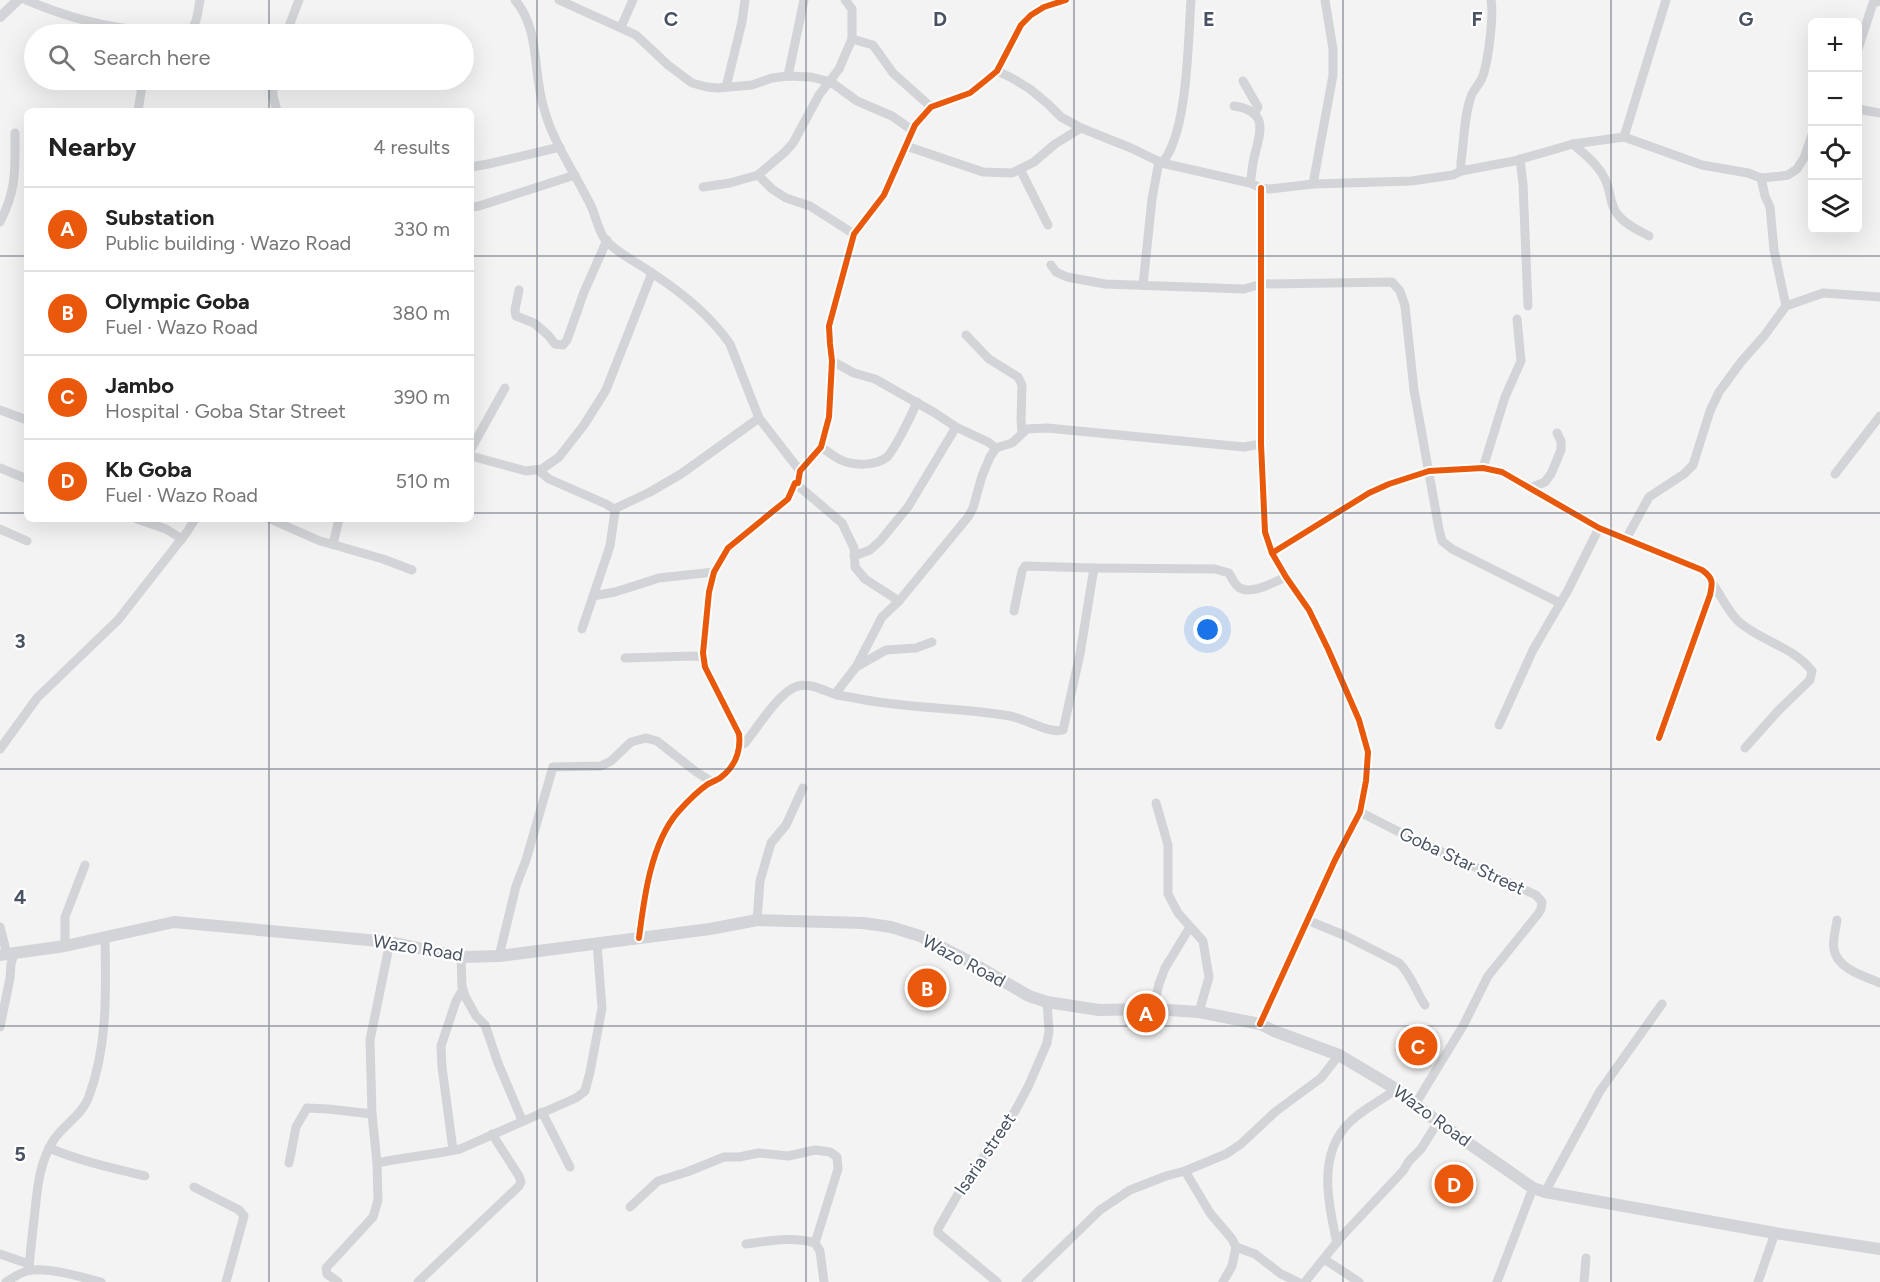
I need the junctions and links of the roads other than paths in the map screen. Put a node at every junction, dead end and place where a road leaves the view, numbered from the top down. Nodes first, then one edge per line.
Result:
1 (18, 0) edge
2 (26, 0) edge
3 (200, 0) edge
4 (299, 0) edge
5 (515, 0) edge
6 (559, 0) edge
7 (633, 0) edge
8 (745, 0) edge
9 (804, 0) edge
10 (845, 0) edge
11 (1066, 0) edge
12 (1191, 0) edge
13 (1325, 0) edge
14 (1491, 0) edge
15 (1666, 0) edge
16 (1880, 0) edge
17 (1, 14) edge
18 (97, 24) edge
19 (194, 24) edge
20 (290, 24) edge
21 (621, 27) junction
22 (1862, 35) edge
23 (852, 39) junction
24 (997, 71) junction
25 (788, 76) junction
26 (1243, 81) dead end
27 (831, 82) junction
28 (726, 87) junction
29 (141, 90) edge
30 (273, 90) edge
31 (1234, 106) dead end
32 (931, 107) junction
33 (138, 108) edge
34 (276, 108) edge
35 (1862, 110) edge
36 (1880, 113) edge
37 (1254, 114) junction
38 (1081, 128) junction
39 (912, 130) junction
40 (15, 133) dead end
41 (1624, 137) junction
42 (1573, 144) junction
43 (906, 146) junction
44 (1808, 146) edge
45 (560, 147) junction
46 (1520, 159) junction
47 (1160, 162) junction
48 (474, 166) edge
49 (1020, 169) junction
50 (1461, 171) junction
51 (575, 175) junction
52 (758, 175) junction
53 (1761, 177) junction
54 (1250, 183) junction
55 (1313, 184) junction
56 (703, 187) dead end
57 (1261, 188) junction
58 (474, 207) edge
59 (0, 222) edge
60 (1048, 225) dead end
61 (854, 234) junction
62 (1649, 236) dead end
63 (607, 240) junction
64 (1051, 265) dead end
65 (652, 273) junction
66 (1262, 284) junction
67 (1143, 285) junction
68 (519, 290) dead end
69 (1880, 297) edge
70 (1528, 306) dead end
71 (1786, 306) junction
72 (1517, 319) dead end
73 (966, 335) dead end
74 (832, 361) junction
75 (505, 388) dead end
76 (917, 402) junction
77 (0, 410) edge
78 (1880, 416) edge
79 (759, 417) junction
80 (24, 419) edge
81 (956, 427) junction
82 (1022, 433) junction
83 (1557, 433) dead end
84 (474, 444) edge
85 (1261, 444) junction
86 (821, 447) junction
87 (996, 448) junction
88 (474, 457) edge
89 (0, 468) edge
90 (1483, 468) junction
91 (538, 470) junction
92 (800, 471) junction
93 (1429, 471) junction
94 (1835, 474) dead end
95 (24, 478) edge
96 (795, 483) junction
97 (1530, 488) junction
98 (614, 508) junction
99 (146, 522) edge
100 (193, 522) edge
101 (277, 522) edge
102 (338, 522) edge
103 (1599, 528) junction
104 (0, 530) edge
105 (182, 539) junction
106 (1626, 539) junction
107 (27, 541) dead end
108 (331, 544) junction
109 (1272, 553) junction
110 (854, 556) junction
111 (1094, 567) junction
112 (412, 570) dead end
113 (714, 572) junction
114 (1286, 578) junction
115 (1713, 584) junction
116 (593, 596) junction
117 (899, 601) junction
118 (1560, 603) junction
119 (1014, 611) dead end
120 (582, 629) dead end
121 (932, 642) dead end
122 (704, 657) junction
123 (625, 658) dead end
124 (856, 667) junction
125 (835, 694) junction
126 (1499, 724) dead end
127 (1659, 738) dead end
128 (741, 745) junction
129 (0, 748) edge
130 (1745, 748) dead end
131 (712, 782) junction
132 (803, 788) dead end
133 (1156, 803) dead end
134 (1360, 812) junction
135 (85, 865) dead end
136 (757, 920) junction
137 (1307, 920) junction
138 (1837, 920) dead end
139 (0, 927) edge
140 (1190, 927) junction
141 (105, 937) junction
142 (639, 938) junction
143 (390, 942) junction
144 (597, 943) junction
145 (65, 946) junction
146 (7, 954) edge
147 (499, 956) junction
148 (461, 957) junction
149 (1880, 983) edge
150 (463, 989) junction
151 (1047, 1002) junction
152 (1662, 1004) dead end
153 (1425, 1005) dead end
154 (1153, 1009) junction
155 (1198, 1012) junction
156 (1260, 1024) junction
157 (0, 1027) edge
158 (1339, 1055) junction
159 (1395, 1089) junction
160 (1416, 1103) junction
161 (542, 1112) junction
162 (372, 1114) junction
163 (522, 1120) junction
164 (1438, 1122) junction
165 (492, 1134) junction
166 (49, 1148) junction
167 (453, 1150) junction
168 (289, 1163) dead end
169 (377, 1163) junction
170 (570, 1167) dead end
171 (1185, 1172) junction
172 (145, 1176) dead end
173 (194, 1187) dead end
174 (1539, 1190) junction
175 (630, 1207) dead end
176 (1775, 1233) junction
177 (815, 1243) junction
178 (1337, 1243) junction
179 (746, 1244) dead end
180 (1236, 1247) junction
181 (1880, 1248) edge
182 (0, 1254) edge
183 (1586, 1258) dead end
184 (1324, 1259) junction
185 (29, 1267) junction
186 (6, 1282) edge
187 (101, 1282) edge
188 (226, 1282) edge
189 (338, 1282) edge
190 (418, 1282) edge
191 (824, 1282) edge
192 (997, 1282) edge
193 (1026, 1282) edge
194 (1223, 1282) edge
195 (1298, 1282) edge
196 (1305, 1282) edge
197 (1359, 1282) edge
198 (1497, 1282) edge
199 (1584, 1282) edge
200 (1758, 1282) edge

1 - 17 street
2 - 18 street
3 - 19 street
4 - 20 street
5 - 45 street
6 - 21 street
7 - 21 street
8 - 28 street
9 - 25 street
10 - 23 street
11 - 24 street
12 - 47 street
13 - 55 street
14 - 50 street
15 - 41 street
16 - 22 street
21 - 28 street
23 - 27 street
23 - 32 street
24 - 32 street
24 - 38 street
25 - 27 street
25 - 28 street
26 - 37 street
27 - 39 street
27 - 52 street
29 - 33 street
30 - 34 street
31 - 37 street
32 - 39 street
35 - 36 street
37 - 54 street
38 - 47 street
38 - 49 street
39 - 43 street
40 - 59 street
41 - 42 street
41 - 53 street
42 - 46 street
42 - 62 street
43 - 49 street
43 - 61 street
44 - 53 street
45 - 48 street
45 - 51 street
46 - 50 street
46 - 70 street
47 - 54 street
47 - 67 street
49 - 60 street
50 - 55 street
51 - 58 street
51 - 63 street
52 - 56 street
52 - 61 street
53 - 71 street
54 - 57 street
55 - 57 street
57 - 66 street
61 - 74 street
63 - 65 street
63 - 68 street
64 - 67 street
65 - 79 street
65 - 91 street
66 - 67 street
66 - 85 street
66 - 93 street
69 - 71 street
71 - 106 street
72 - 90 street
73 - 82 street
74 - 76 street
74 - 86 street
75 - 84 street
76 - 81 street
76 - 86 street
77 - 80 street
78 - 94 street
79 - 92 street
79 - 98 street
81 - 87 street
81 - 110 street
82 - 85 street
82 - 87 street
83 - 97 street
85 - 109 street
86 - 92 street
87 - 117 street
88 - 91 street
89 - 95 street
90 - 93 street
90 - 97 street
91 - 98 street
92 - 96 street
93 - 109 street
93 - 118 street
96 - 110 street
96 - 113 street
97 - 103 street
98 - 116 street
99 - 105 street
100 - 105 street
101 - 108 street
102 - 108 street
103 - 106 street
103 - 118 street
104 - 107 street
105 - 129 street
106 - 115 street
108 - 112 street
109 - 114 street
110 - 117 street
111 - 114 street
111 - 119 street
111 - 125 street
113 - 116 street
113 - 122 street
114 - 134 street
115 - 127 street
115 - 130 street
116 - 120 street
117 - 124 street
118 - 126 street
121 - 124 street
122 - 123 street
122 - 128 street
124 - 125 street
125 - 128 street
128 - 131 street
131 - 142 street
131 - 147 street
132 - 136 street
133 - 140 street
134 - 137 street
134 - 160 street, Goba Star Street
135 - 145 street
136 - 142 main road, Wazo Road
136 - 151 main road, Wazo Road
137 - 153 street
137 - 156 street
138 - 149 street
139 - 146 street
140 - 154 street
140 - 155 street
141 - 143 main road, Wazo Road
141 - 145 main road, Wazo Road
141 - 166 street
142 - 144 main road, Wazo Road
143 - 148 main road, Wazo Road
143 - 162 street
144 - 147 main road, Wazo Road
144 - 161 street
145 - 146 main road, Wazo Road
146 - 157 street
147 - 148 main road, Wazo Road
148 - 150 street
150 - 163 street
150 - 167 street
151 - 154 main road, Wazo Road
151 - 192 street, Isaria street
152 - 174 street
154 - 155 main road, Wazo Road
155 - 156 main road, Wazo Road
156 - 158 main road, Wazo Road
158 - 159 main road, Wazo Road
158 - 171 street
159 - 160 main road, Wazo Road
159 - 178 street
160 - 164 main road, Wazo Road
161 - 163 street
161 - 170 street
162 - 168 street
162 - 169 street
163 - 165 street
164 - 174 main road, Wazo Road
164 - 178 street
165 - 167 street
165 - 190 street
166 - 172 street
166 - 185 street
167 - 169 street
169 - 189 street
171 - 180 street
171 - 193 street
173 - 188 street
174 - 176 main road, Wazo Road
174 - 198 street
175 - 177 street
176 - 181 main road, Wazo Road
176 - 200 street
177 - 179 street
177 - 191 street
178 - 184 street
180 - 194 street
180 - 195 street
182 - 185 street
183 - 199 street
184 - 196 street
184 - 197 street
185 - 186 street
185 - 187 street

